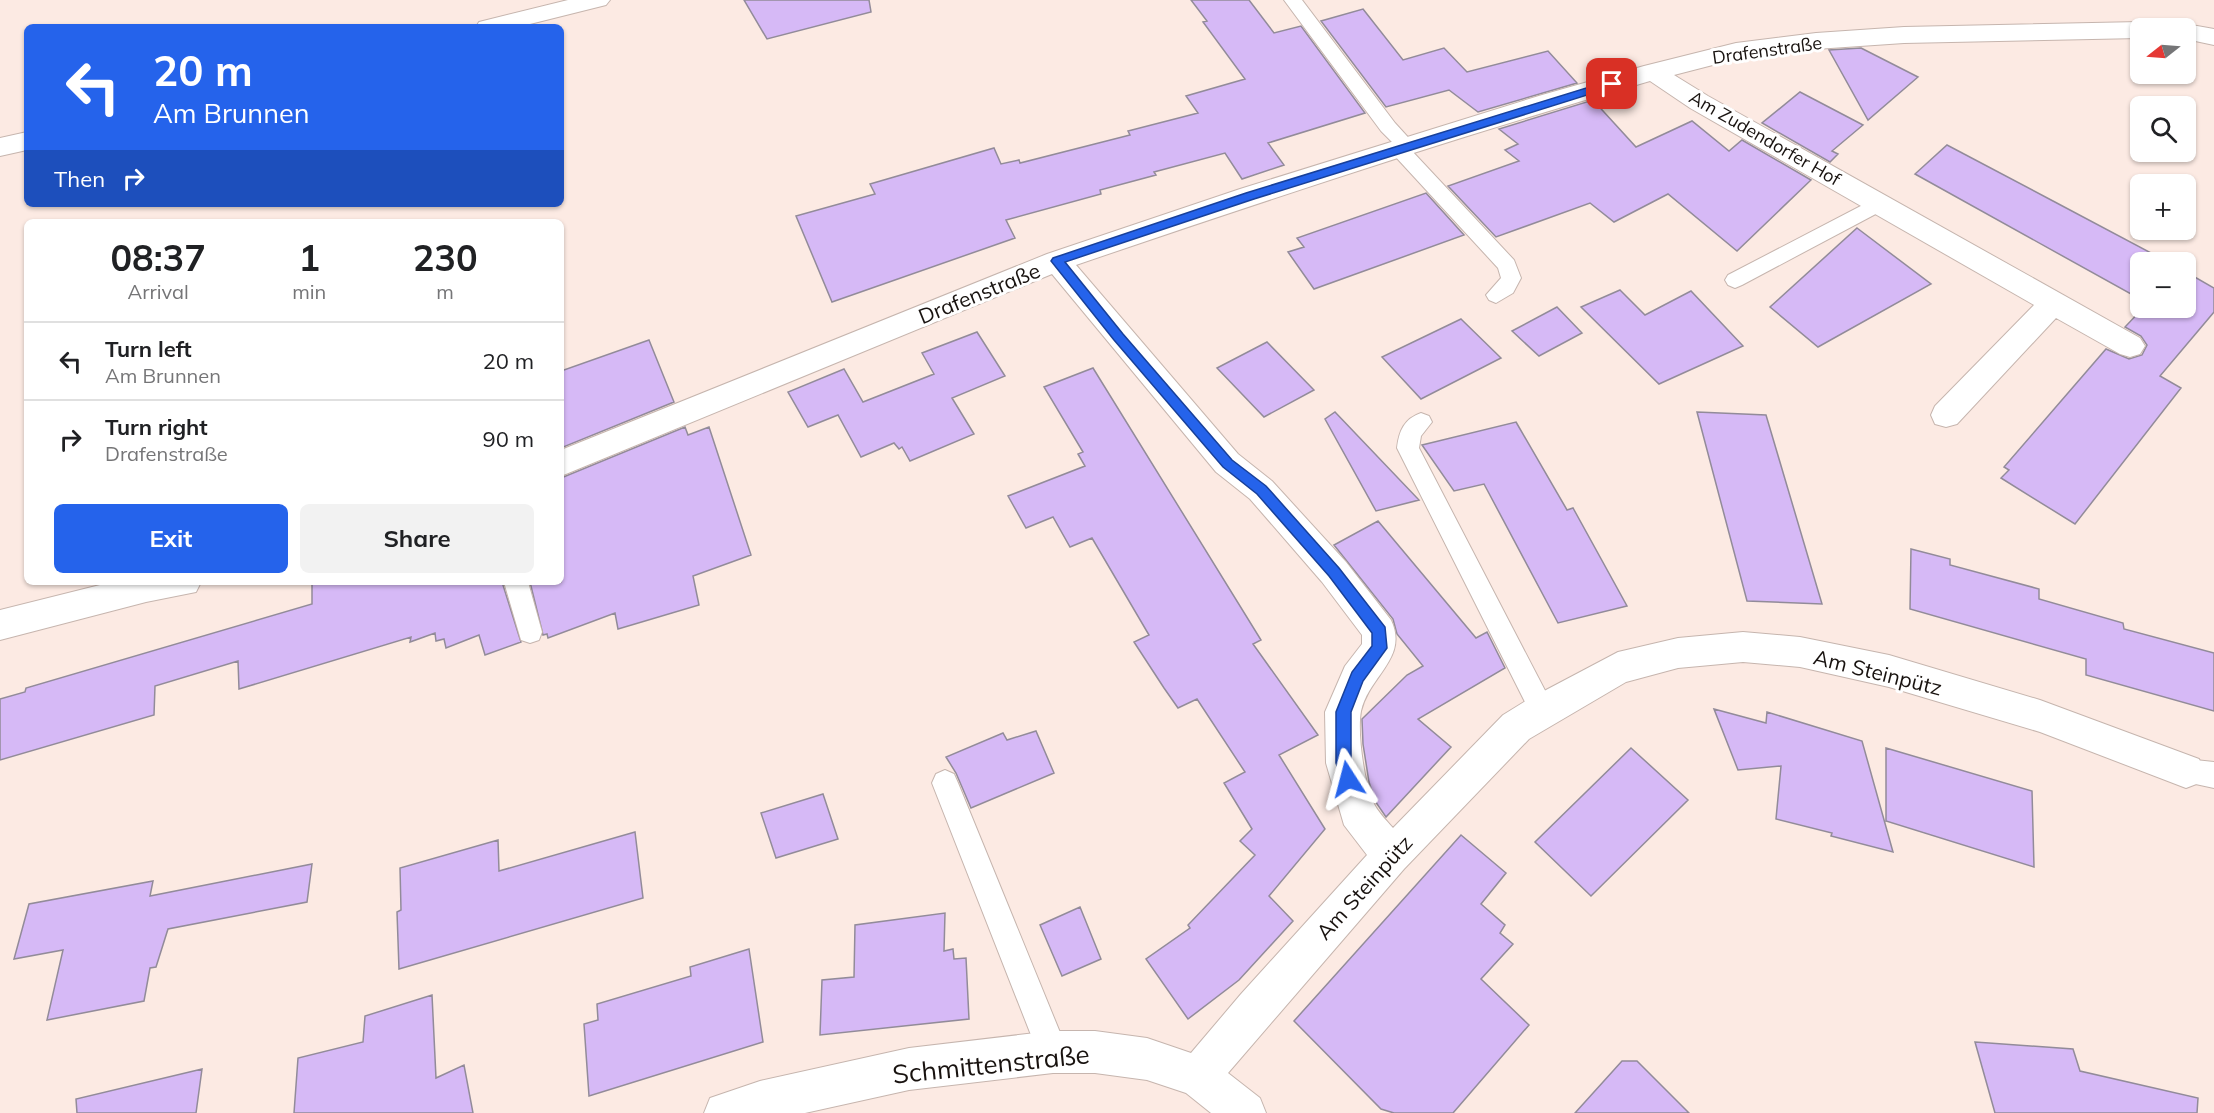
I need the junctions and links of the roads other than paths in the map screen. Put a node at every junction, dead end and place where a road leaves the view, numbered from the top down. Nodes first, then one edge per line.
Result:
1 (598, 0) edge
2 (1293, 0) edge
3 (500, 24) edge
4 (2130, 30) edge
5 (2196, 34) edge
6 (2214, 37) edge
7 (1653, 72) junction
8 (24, 142) edge
9 (0, 147) edge
10 (1403, 148) junction
11 (1880, 203) junction
12 (1057, 261) junction
13 (1735, 280) dead end
14 (1496, 296) dead end
15 (2053, 303) junction
16 (2130, 346) dead end
17 (1946, 415) dead end
18 (1421, 422) dead end
19 (564, 462) edge
20 (164, 585) edge
21 (517, 585) edge
22 (0, 625) edge
23 (530, 632) dead end
24 (1542, 710) junction
25 (2200, 773) edge
26 (945, 783) dead end
27 (1391, 856) junction
28 (1053, 1052) junction
29 (1198, 1076) junction
30 (725, 1113) edge
31 (1245, 1113) edge

1 - 3 street
2 - 10 lane
4 - 7 street, Drafenstraße
5 - 6 street
7 - 10 street, Drafenstraße
7 - 11 street, Am Zudendorfer Hof
8 - 9 street
10 - 12 street, Drafenstraße
10 - 14 lane
11 - 13 lane
11 - 15 street, Am Zudendorfer Hof
12 - 19 street, Drafenstraße
12 - 27 street
15 - 16 street, Am Zudendorfer Hof
15 - 17 street
18 - 24 lane
20 - 22 street
21 - 23 lane
24 - 25 street, Am Steinpütz
24 - 27 street, Am Steinpütz
26 - 28 lane
27 - 29 street, Am Steinpütz
28 - 29 street, Schmittenstraße
28 - 30 street, Schmittenstraße
29 - 31 street, Schmittenstraße

